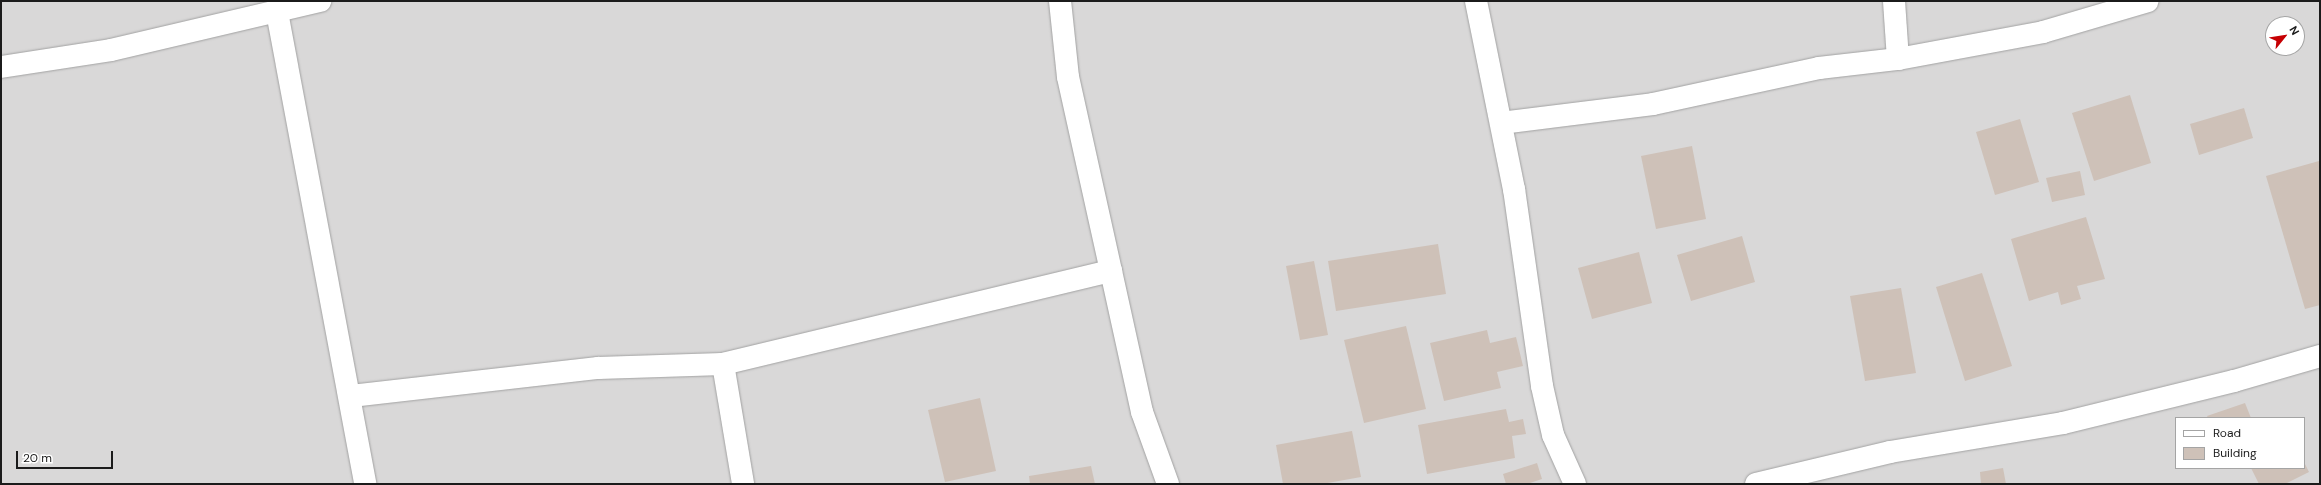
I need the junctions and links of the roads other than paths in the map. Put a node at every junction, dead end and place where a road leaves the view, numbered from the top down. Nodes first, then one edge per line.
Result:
1 (320, 1) edge
2 (1060, 1) edge
3 (1476, 1) edge
4 (1894, 1) edge
5 (2148, 1) edge
6 (277, 12) junction
7 (1898, 59) junction
8 (1, 67) edge
9 (1501, 123) junction
10 (1111, 271) junction
11 (2320, 356) edge
12 (723, 364) junction
13 (351, 396) junction
14 (365, 484) edge
15 (743, 484) edge
16 (1168, 484) edge
17 (1575, 484) edge
18 (1756, 484) edge

1 - 6 street
2 - 10 street
3 - 9 street
4 - 7 street
5 - 7 street
6 - 8 street
6 - 13 street
7 - 9 street
9 - 17 street
10 - 12 street
10 - 16 street
11 - 18 street
12 - 13 street
12 - 15 street
13 - 14 street

